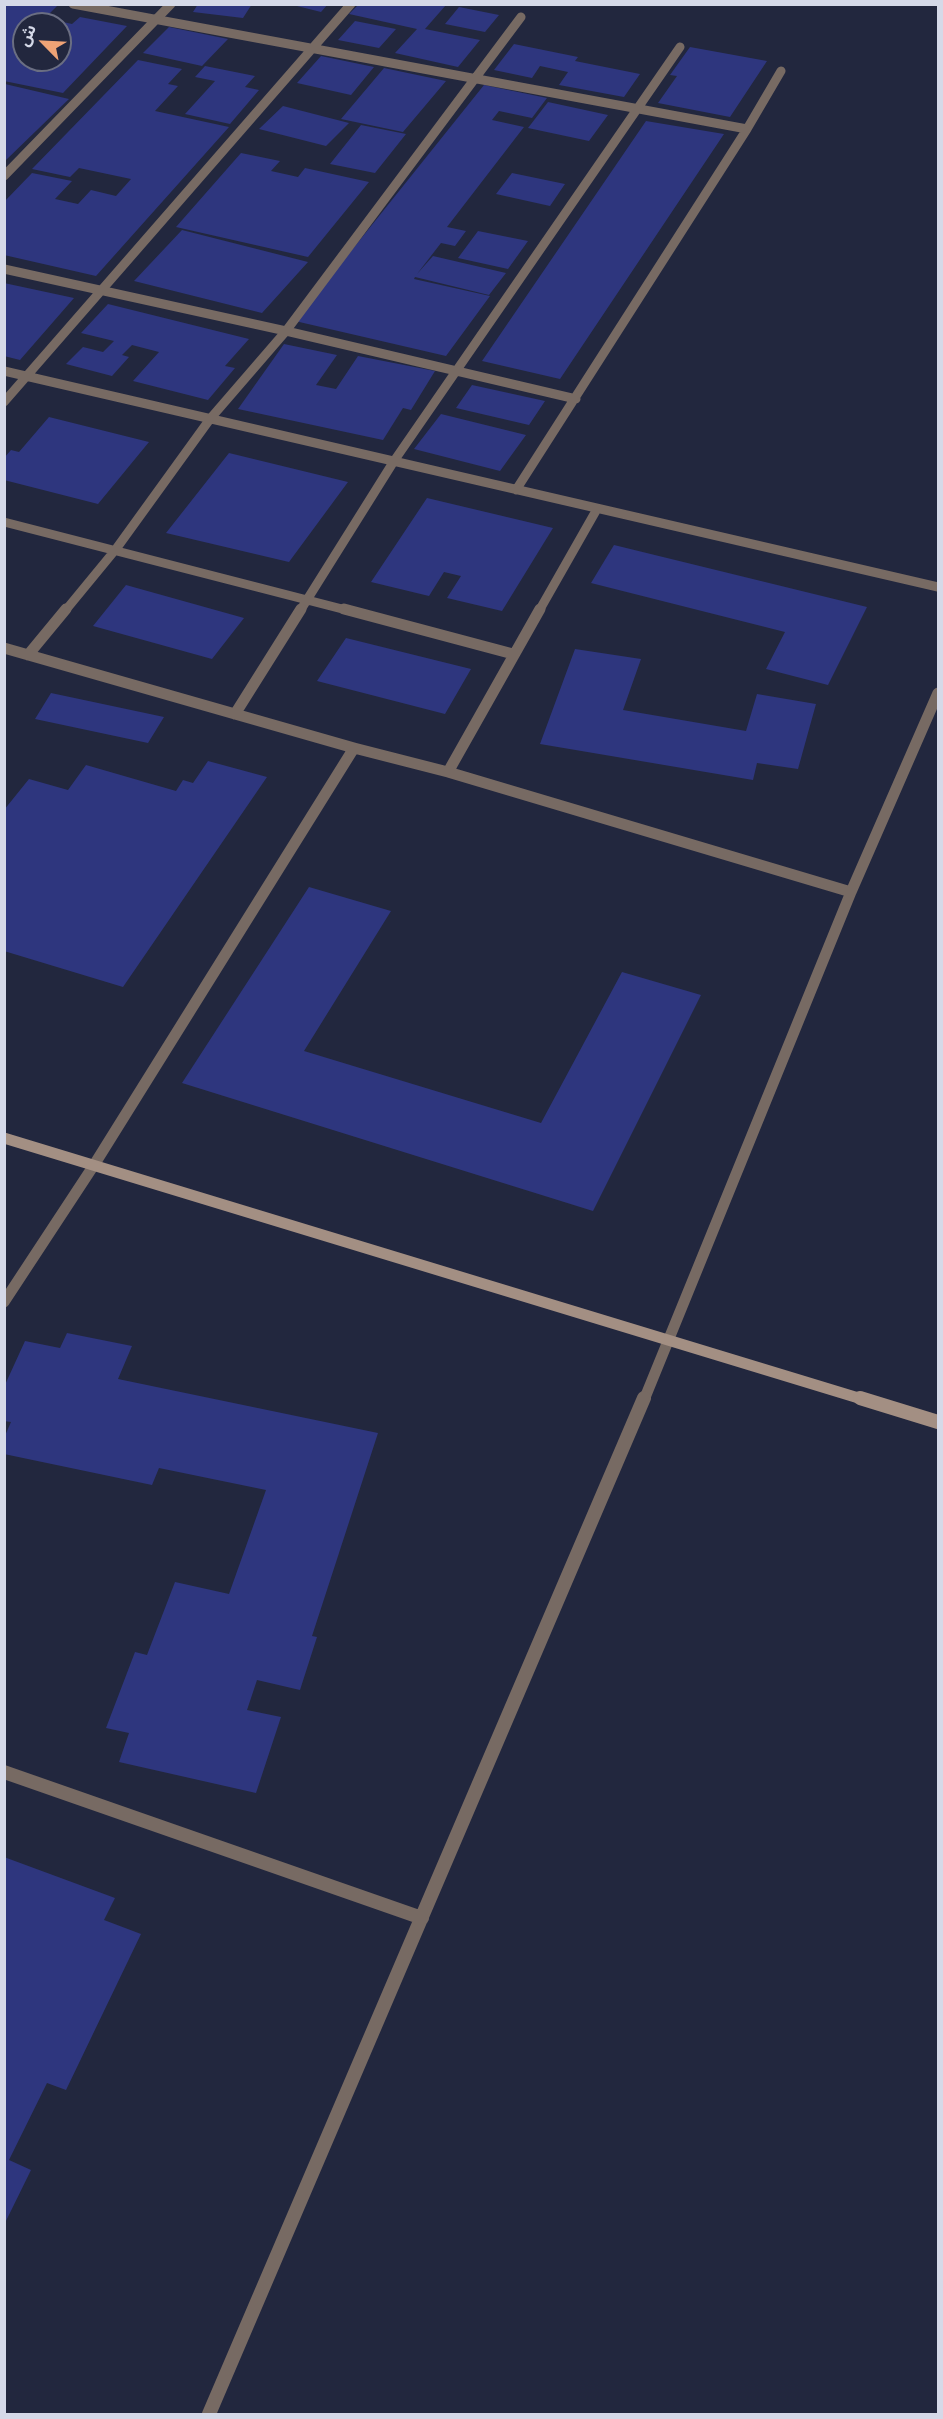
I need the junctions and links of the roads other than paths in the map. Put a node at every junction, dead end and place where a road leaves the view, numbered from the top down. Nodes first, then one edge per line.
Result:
1 (73, 4) edge
2 (171, 4) edge
3 (351, 4) edge
4 (521, 17) dead end
5 (157, 20) junction
6 (680, 47) dead end
7 (313, 49) junction
8 (781, 71) dead end
9 (473, 78) junction
10 (639, 109) junction
11 (747, 129) junction
12 (4, 176) edge
13 (4, 269) edge
14 (102, 290) junction
15 (286, 331) junction
16 (4, 371) edge
17 (455, 372) junction
18 (26, 376) junction
19 (576, 399) junction
20 (4, 402) edge
21 (210, 419) junction
22 (394, 461) junction
23 (516, 490) junction
24 (597, 508) junction
25 (4, 522) edge
26 (116, 549) junction
27 (939, 587) edge
28 (305, 600) junction
29 (4, 648) edge
30 (513, 654) junction
31 (28, 655) junction
32 (939, 693) edge
33 (235, 714) junction
34 (354, 748) junction
35 (448, 772) junction
36 (850, 892) junction
37 (4, 1138) edge
38 (94, 1165) junction
39 (4, 1302) edge
40 (669, 1341) junction
41 (939, 1422) edge
42 (4, 1772) edge
43 (422, 1918) junction
44 (209, 2415) edge

1 - 5 street
2 - 5 street
3 - 7 street
4 - 9 street
5 - 7 street
5 - 12 street
6 - 10 street
7 - 9 street
7 - 14 street
8 - 11 street
9 - 10 street
9 - 15 street
10 - 11 street
10 - 17 street
11 - 19 street
13 - 14 street
14 - 15 street
14 - 18 street
15 - 17 street
15 - 21 street
16 - 18 street
17 - 19 street
17 - 22 street
18 - 20 street
18 - 21 street
19 - 23 street
21 - 22 street
21 - 26 street
22 - 23 street
22 - 28 street
23 - 24 street
24 - 27 street
24 - 30 street
25 - 26 street
26 - 28 street
26 - 31 street
28 - 30 street
28 - 33 street
29 - 31 street
30 - 35 street
31 - 33 street
32 - 36 street
33 - 34 street
34 - 35 street
34 - 38 street
35 - 36 street
36 - 40 street
37 - 38 main road
38 - 39 street
38 - 40 main road
40 - 41 main road
40 - 43 street
42 - 43 street
43 - 44 street

